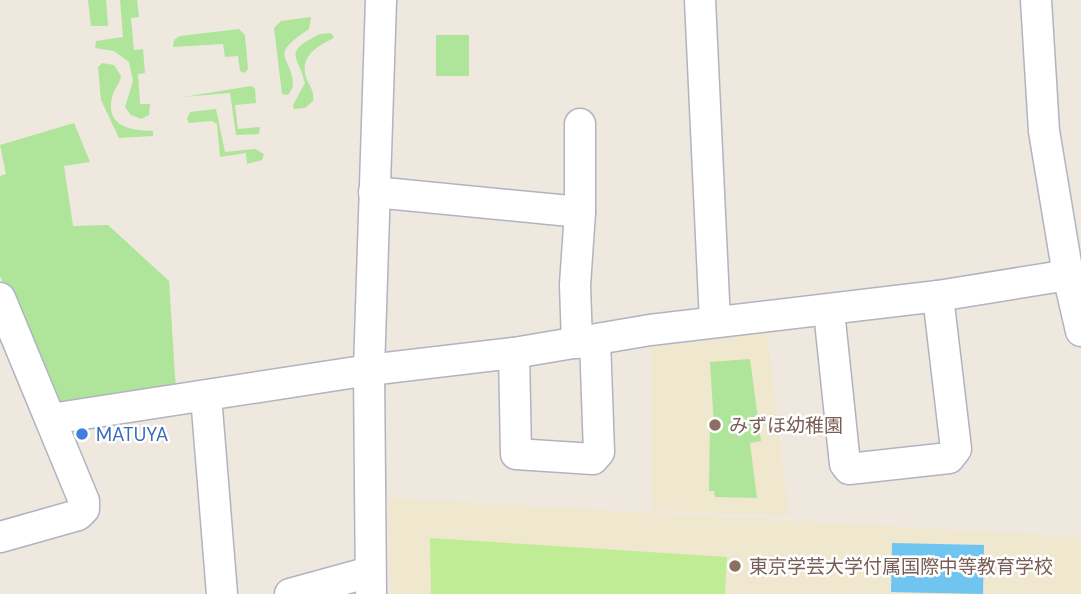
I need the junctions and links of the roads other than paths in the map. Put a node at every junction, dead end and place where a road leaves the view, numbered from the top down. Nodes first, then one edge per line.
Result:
1 (381, 0) edge
2 (700, 0) edge
3 (1037, 0) edge
4 (580, 124) dead end
5 (374, 192) junction
6 (580, 212) junction
7 (1073, 279) edge
8 (938, 296) junction
9 (0, 298) edge
10 (829, 311) junction
11 (715, 322) junction
12 (1081, 331) edge
13 (586, 341) junction
14 (514, 353) junction
15 (369, 370) junction
16 (206, 396) junction
17 (51, 419) junction
18 (0, 537) edge
19 (370, 583) edge
20 (222, 594) edge
21 (290, 594) edge

1 - 5 street
2 - 11 street
3 - 7 street
4 - 6 street
5 - 6 street
5 - 15 street
6 - 13 street
7 - 8 street
7 - 12 street
8 - 10 street
8 - 10 street
9 - 17 street
10 - 11 street
11 - 13 street
13 - 14 street
13 - 14 street
14 - 15 street
15 - 16 street
15 - 19 street
16 - 17 street
16 - 20 street
17 - 18 street
19 - 21 street

